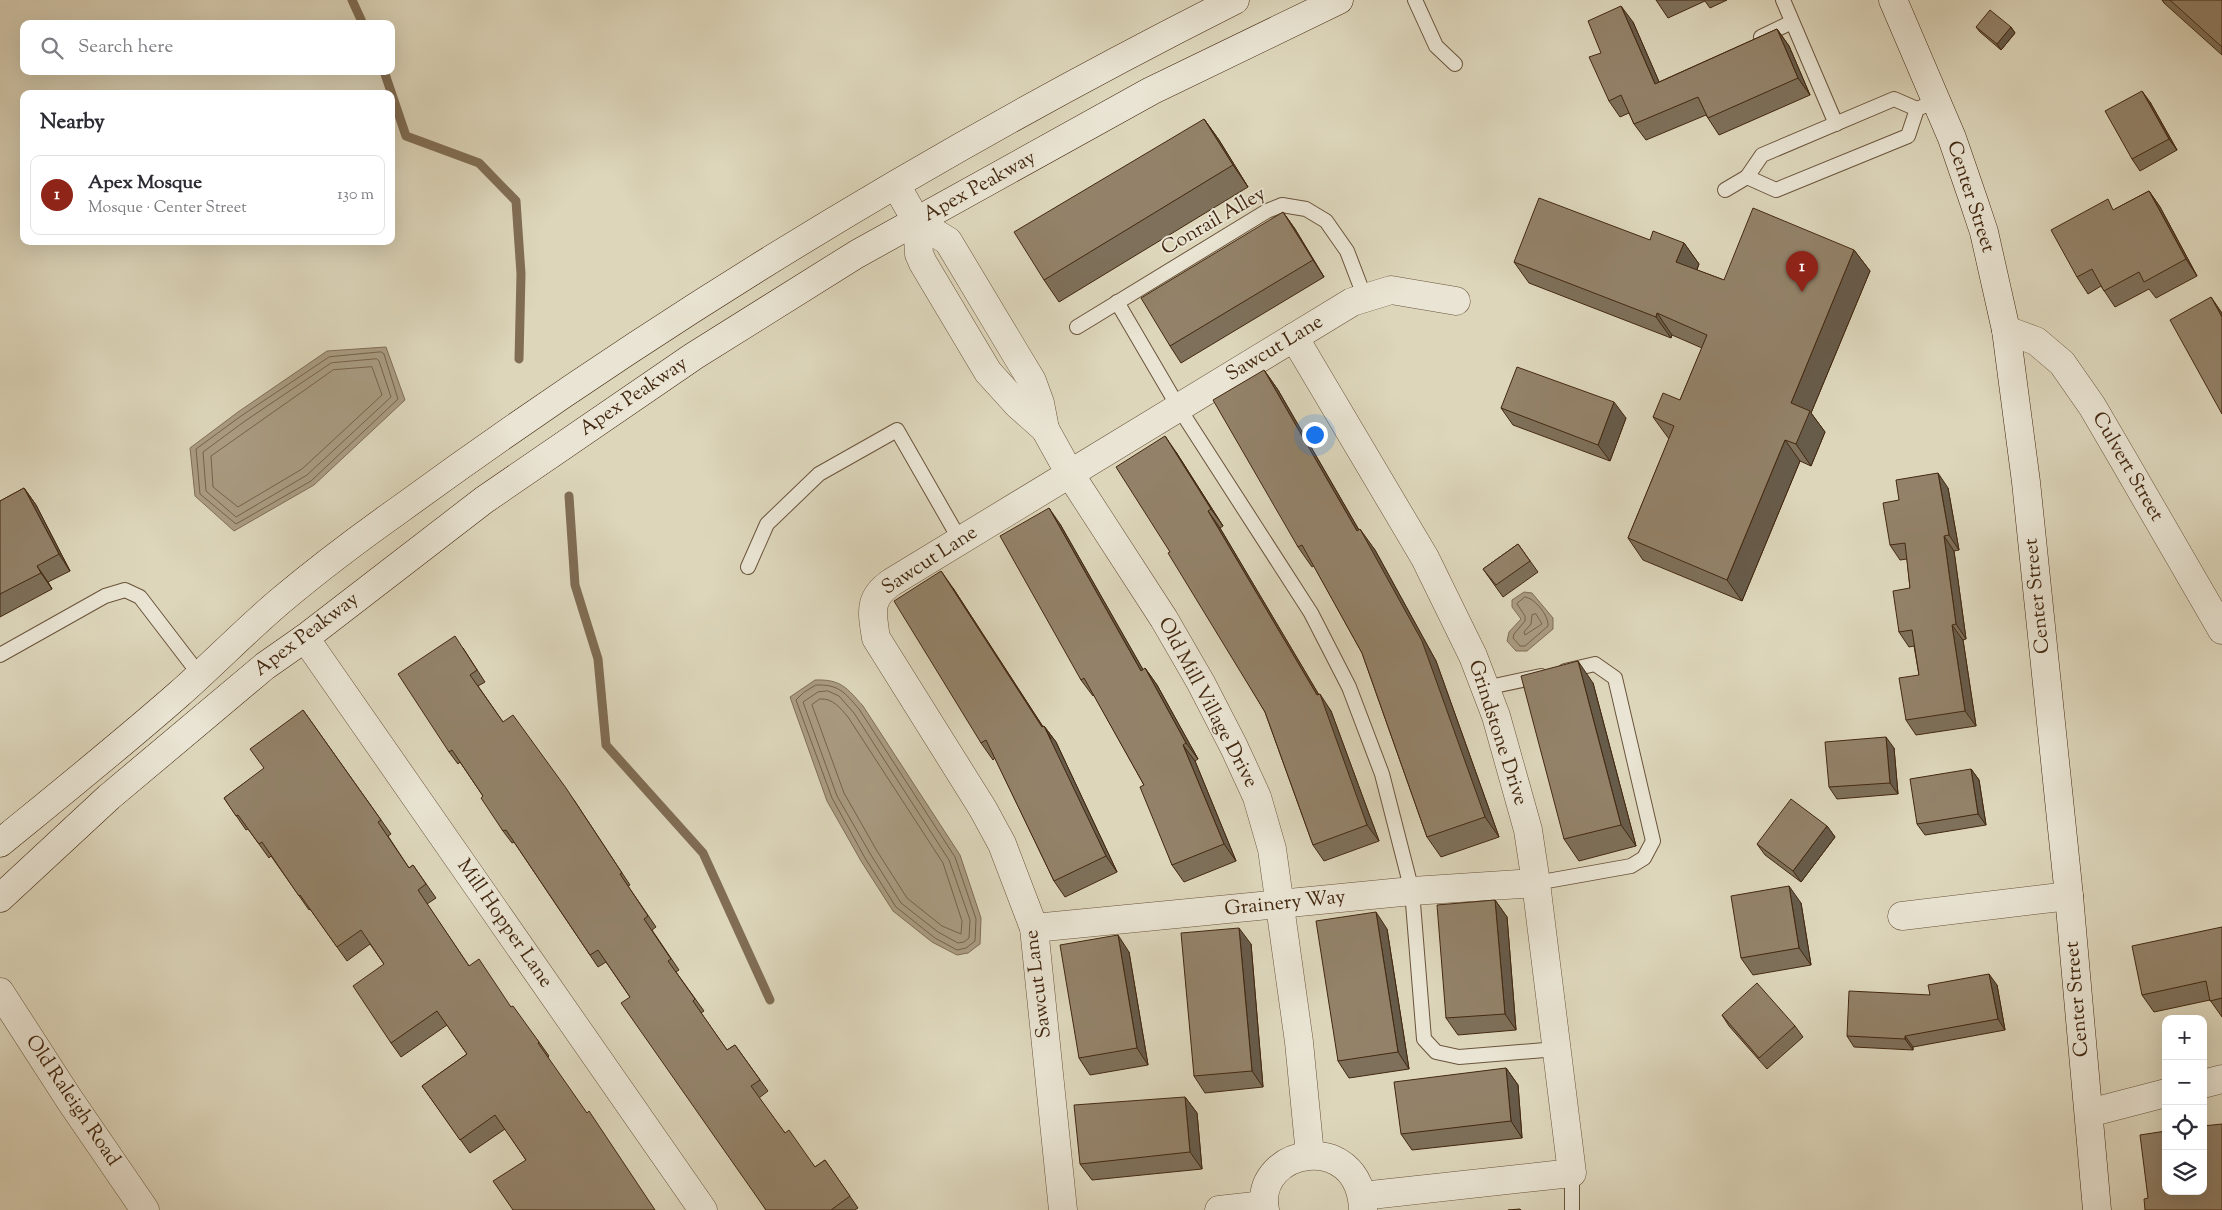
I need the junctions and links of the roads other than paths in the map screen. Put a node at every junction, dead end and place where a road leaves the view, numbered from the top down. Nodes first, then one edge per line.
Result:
1 (1235, 0) edge
2 (1339, 0) edge
3 (1415, 0) edge
4 (1893, 0) edge
5 (1785, 3) edge
6 (1792, 22) junction
7 (1750, 41) edge
8 (1455, 64) dead end
9 (1927, 105) junction
10 (1836, 124) junction
11 (1746, 178) junction
12 (896, 185) junction
13 (1725, 190) dead end
14 (917, 222) junction
15 (1365, 298) junction
16 (1456, 301) dead end
17 (1117, 302) junction
18 (1077, 327) dead end
19 (2006, 330) junction
20 (1294, 337) junction
21 (1179, 408) junction
22 (1070, 474) junction
23 (960, 540) junction
24 (748, 567) dead end
25 (2222, 630) edge
26 (304, 638) junction
27 (0, 654) edge
28 (200, 674) junction
29 (1485, 688) junction
30 (0, 844) edge
31 (1536, 883) junction
32 (1412, 891) junction
33 (2069, 896) junction
34 (0, 898) edge
35 (1280, 905) junction
36 (1902, 916) dead end
37 (1034, 928) junction
38 (0, 992) edge
39 (1557, 1049) junction
40 (2222, 1079) edge
41 (2207, 1083) edge
42 (2162, 1095) edge
43 (2089, 1113) junction
44 (1310, 1155) junction
45 (1572, 1173) junction
46 (1363, 1203) edge
47 (1264, 1208) edge
48 (145, 1210) edge
49 (703, 1210) edge
50 (1063, 1210) edge
51 (1219, 1210) edge
52 (1572, 1210) edge
53 (2097, 1210) edge

1 - 12 street, Apex Peakway
2 - 14 street, Apex Peakway
3 - 8 lane
4 - 9 street, Center Street
5 - 6 lane
6 - 7 lane
6 - 10 lane
9 - 10 lane
9 - 11 lane
9 - 19 street, Center Street
10 - 11 lane
11 - 13 lane
12 - 14 street, Old Mill Village Drive
12 - 28 street, Apex Peakway
14 - 22 street, Old Mill Village Drive
14 - 26 street, Apex Peakway
15 - 16 street, Sawcut Lane
15 - 17 lane, Conrail Alley
15 - 20 street, Sawcut Lane
17 - 18 lane, Conrail Alley
17 - 21 lane
19 - 25 street, Culvert Street
19 - 33 street, Center Street
20 - 21 street, Sawcut Lane
20 - 29 street, Grindstone Drive
21 - 22 street, Sawcut Lane
21 - 32 lane
22 - 23 street, Sawcut Lane
22 - 35 street, Old Mill Village Drive
23 - 24 lane
23 - 37 street, Sawcut Lane
26 - 34 street, Apex Peakway
26 - 49 street, Mill Hopper Lane
27 - 28 lane
28 - 30 street, Apex Peakway
29 - 31 street, Grindstone Drive
29 - 31 lane
31 - 32 street, Grainery Way
31 - 39 street, Grindstone Drive
32 - 35 street, Grainery Way
32 - 39 lane
33 - 36 street
33 - 43 street, Center Street
35 - 37 street, Grainery Way
35 - 44 street, Old Mill Village Drive
37 - 50 street, Sawcut Lane
38 - 48 street, Old Raleigh Road
39 - 45 street, Grindstone Drive
40 - 41 street
42 - 43 street
43 - 53 street, Center Street
44 - 46 street
44 - 47 street
45 - 46 street
45 - 52 lane
47 - 51 street

